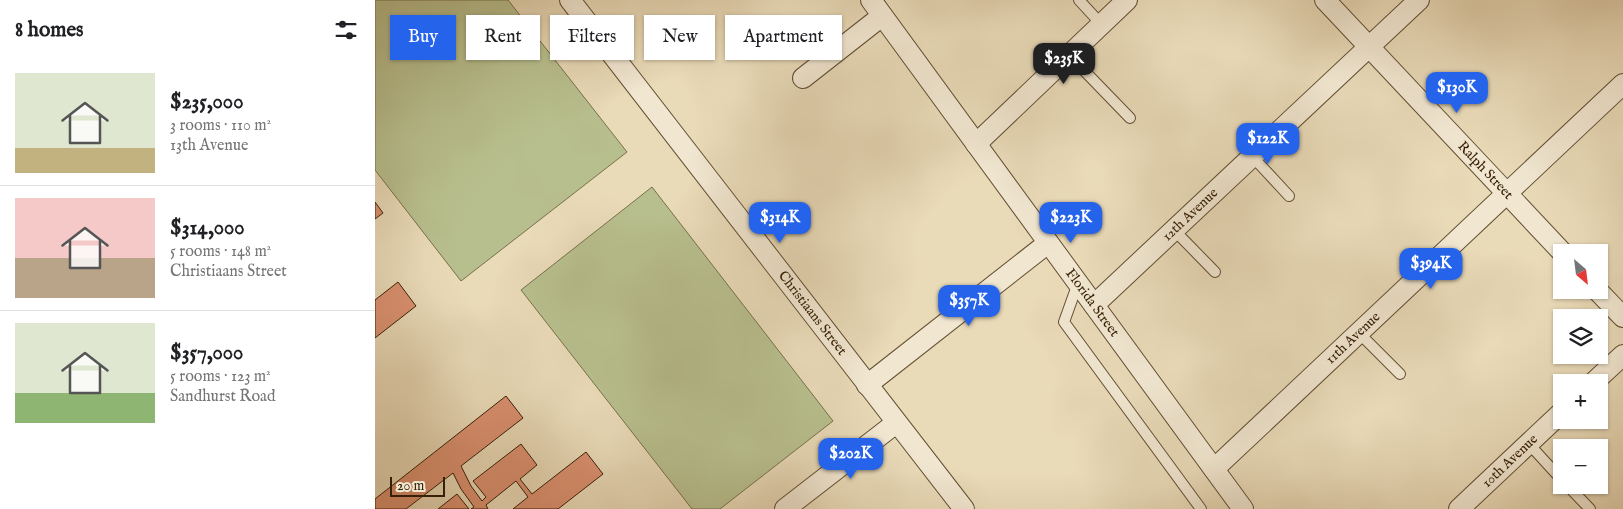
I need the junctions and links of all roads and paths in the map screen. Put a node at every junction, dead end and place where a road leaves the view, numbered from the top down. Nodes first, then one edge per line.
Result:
1 (570, 0) edge
2 (1079, 0) edge
3 (1127, 0) edge
4 (1325, 0) edge
5 (1419, 0) edge
6 (877, 8) edge
7 (1102, 24) junction
8 (1369, 46) junction
9 (1069, 55) junction
10 (803, 78) dead end
11 (1623, 84) edge
12 (1130, 118) dead end
13 (976, 144) junction
14 (1252, 156) junction
15 (1507, 194) junction
16 (1289, 196) dead end
17 (1174, 230) junction
18 (1048, 243) junction
19 (1554, 244) edge
20 (1215, 272) dead end
21 (1078, 283) junction
22 (1606, 299) edge
23 (1094, 305) junction
24 (1623, 317) edge
25 (1359, 333) junction
26 (1623, 355) edge
27 (1400, 374) dead end
28 (1603, 374) edge
29 (867, 385) junction
30 (1553, 421) edge
31 (896, 423) junction
32 (1529, 444) junction
33 (1214, 469) junction
34 (1553, 470) edge
35 (1576, 494) edge
36 (785, 509) edge
37 (964, 509) edge
38 (1201, 509) edge
39 (1243, 509) edge
40 (1459, 509) edge
41 (1590, 509) edge

1 - 29 street, Christiaans Street
2 - 7 lane
3 - 7 street
4 - 8 street, Ralph Street
5 - 8 street, 12th Avenue
6 - 10 street
6 - 13 street, Florida Street
7 - 9 street
8 - 14 street, 12th Avenue
8 - 15 street, Ralph Street
9 - 12 lane
9 - 13 street
11 - 15 street, 11th Avenue
13 - 18 street, Florida Street
14 - 16 lane
14 - 17 street, 12th Avenue
15 - 19 street, Ralph Street
15 - 25 street, 11th Avenue
17 - 20 lane
17 - 23 street, 12th Avenue
18 - 21 street, Florida Street
18 - 29 street
21 - 23 street, Florida Street
21 - 38 lane
22 - 24 street
23 - 33 street, Florida Street
25 - 27 lane
25 - 33 street, 11th Avenue
26 - 28 street
29 - 31 street, Christiaans Street
30 - 32 street, 10th Avenue
31 - 36 street
31 - 37 street, Christiaans Street
32 - 34 lane
32 - 40 street, 10th Avenue
33 - 39 street, Florida Street
35 - 41 lane

